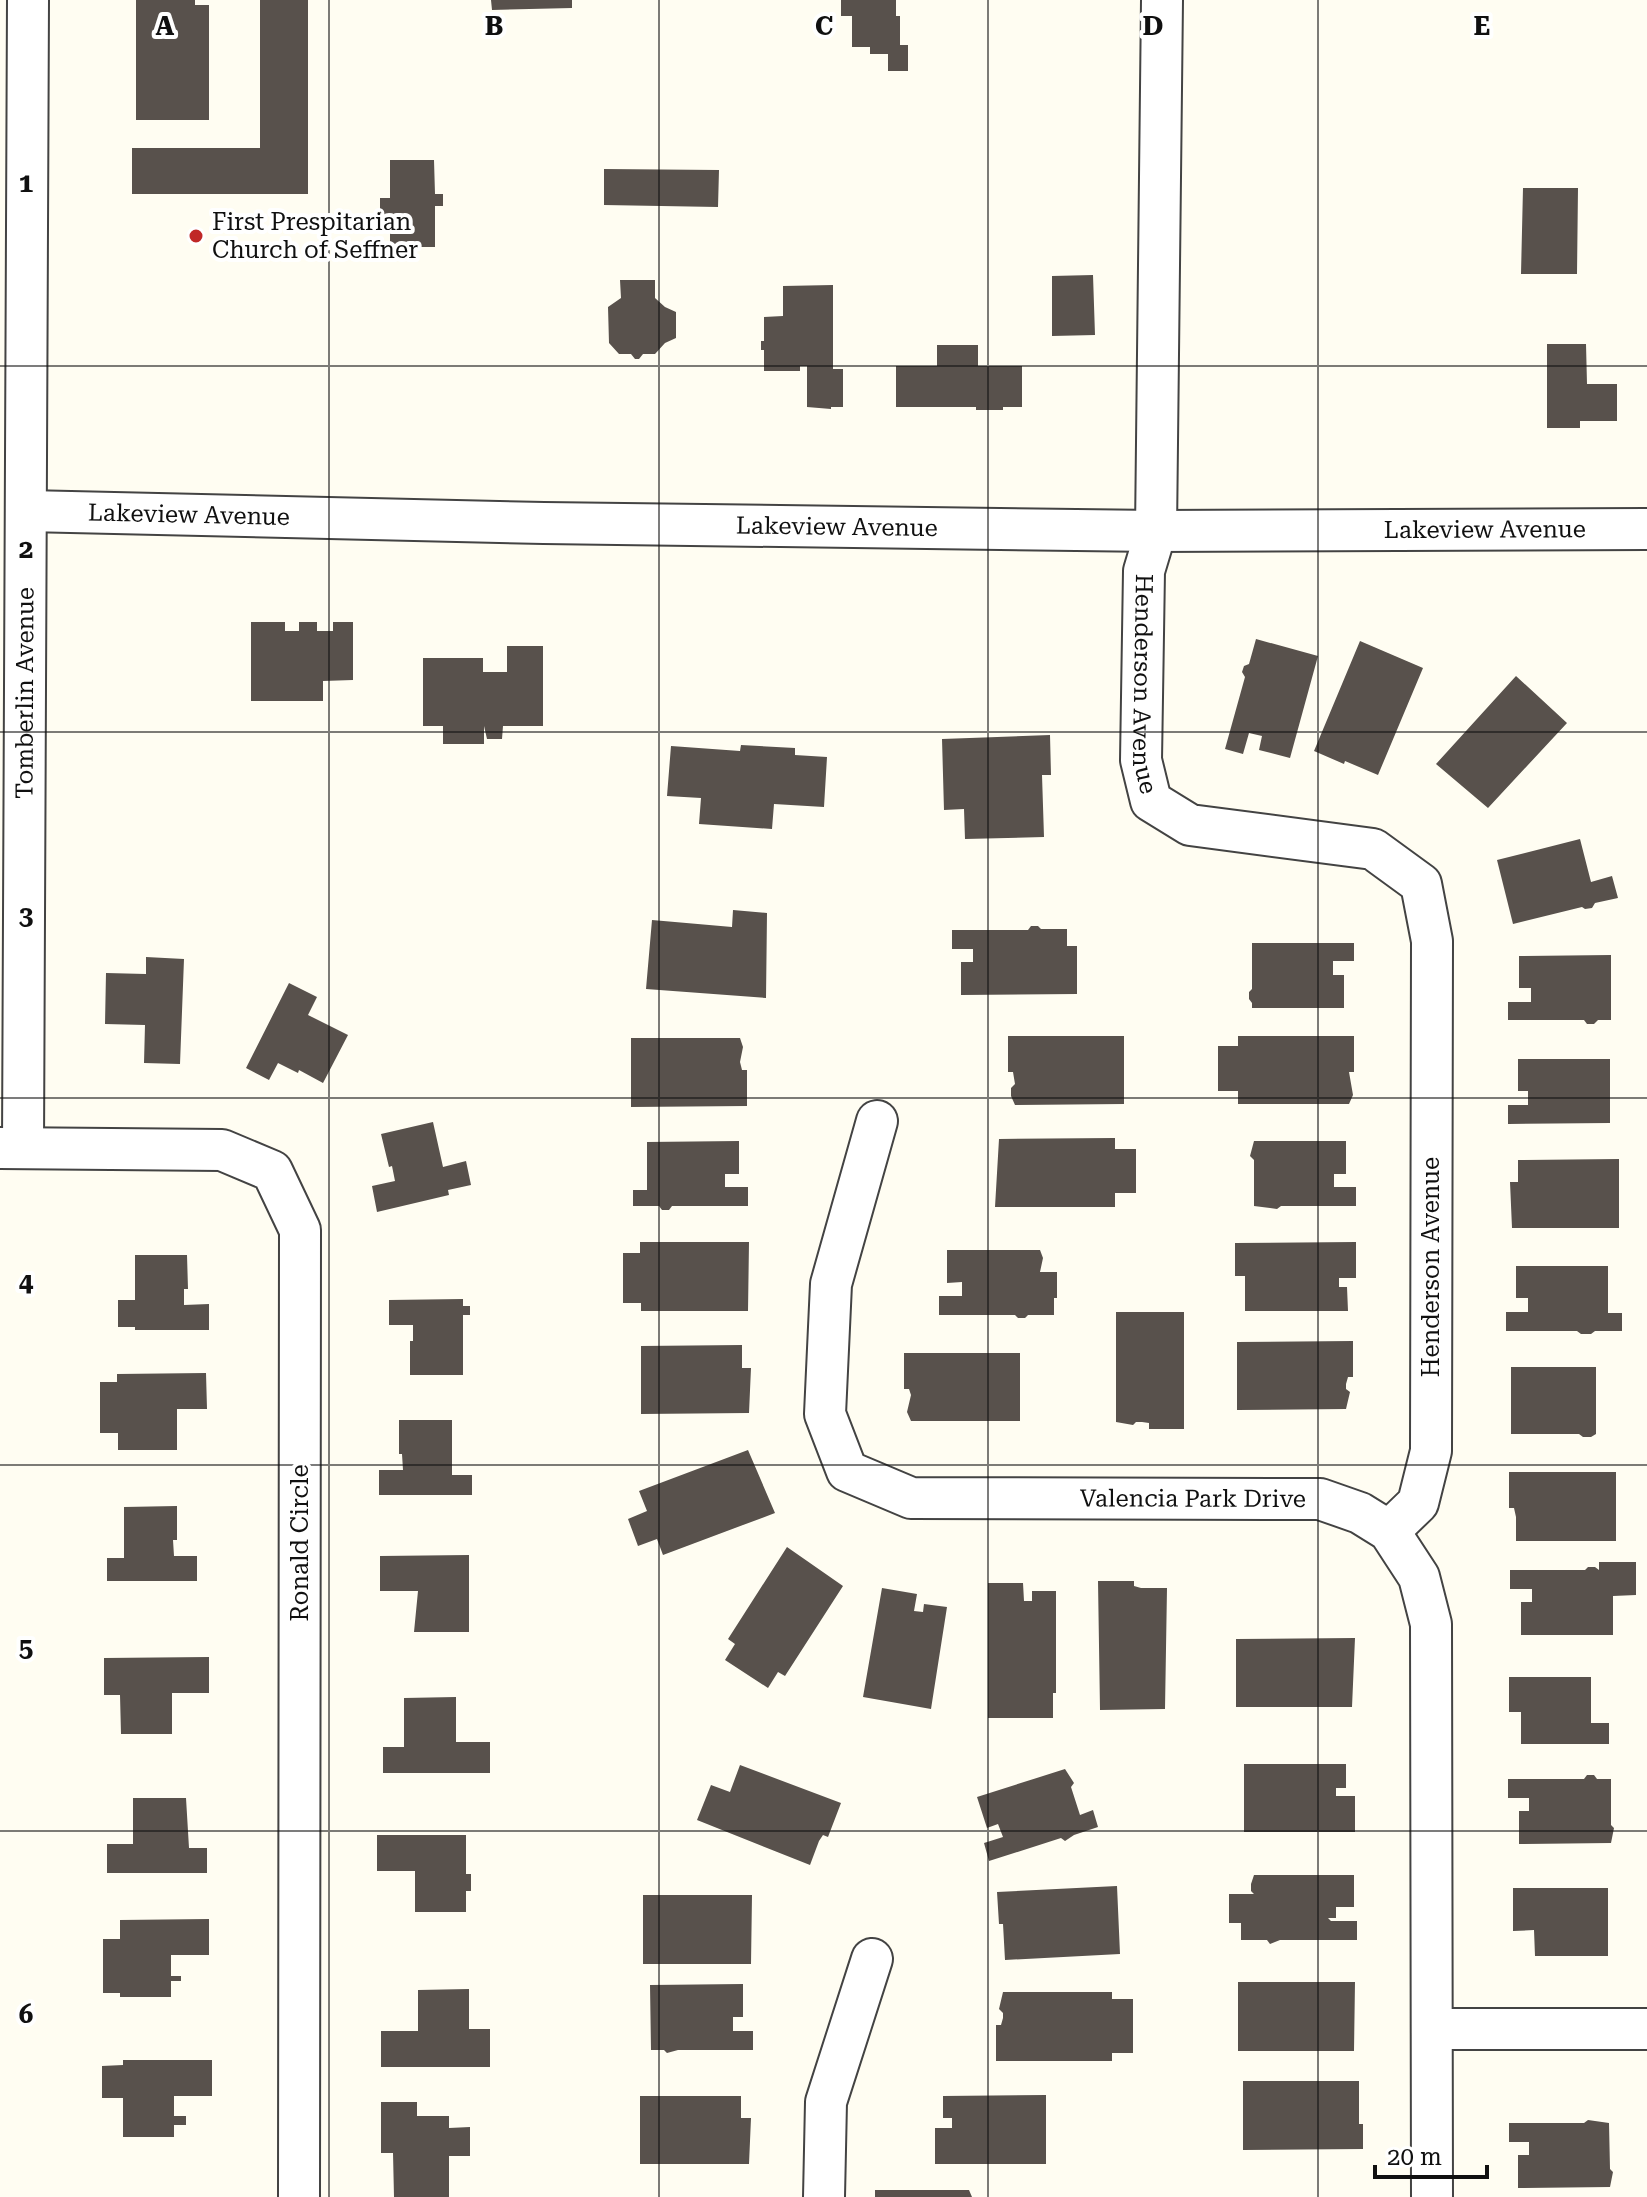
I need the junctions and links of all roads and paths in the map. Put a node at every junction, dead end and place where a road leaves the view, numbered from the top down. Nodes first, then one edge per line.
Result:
1 (28, 0) edge
2 (1162, 0) edge
3 (27, 511) junction
4 (1647, 529) edge
5 (1156, 531) junction
6 (877, 1121) dead end
7 (12, 1147) edge
8 (1389, 1531) junction
9 (872, 1959) dead end
10 (1432, 2029) junction
11 (1647, 2029) edge
12 (299, 2197) edge
13 (824, 2197) edge
14 (1432, 2197) edge

1 - 3 street, Tomberlin Avenue
2 - 5 street, Henderson Avenue
3 - 5 street, Lakeview Avenue
3 - 7 street, Tomberlin Avenue
4 - 5 street, Lakeview Avenue
5 - 8 street, Henderson Avenue
6 - 8 street, Valencia Park Drive
7 - 12 street, Ronald Circle
8 - 10 street, Valencia Park Drive
9 - 13 street
10 - 11 street
10 - 14 street, Valencia Park Drive

